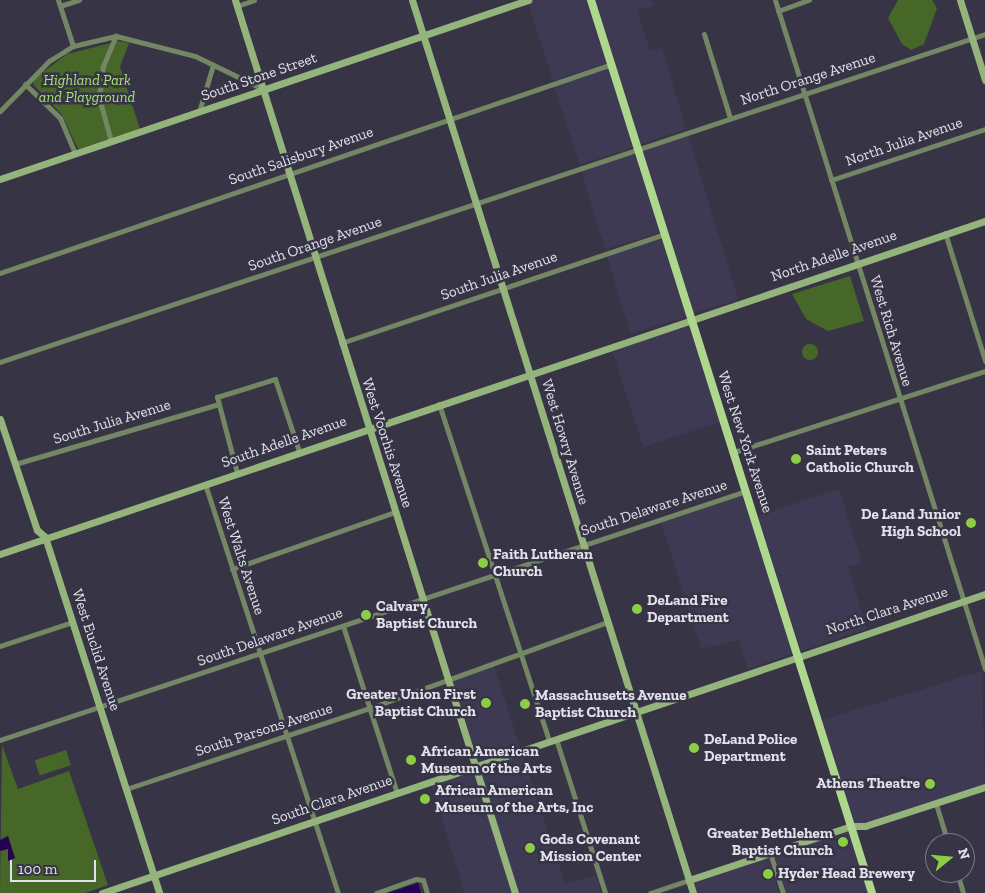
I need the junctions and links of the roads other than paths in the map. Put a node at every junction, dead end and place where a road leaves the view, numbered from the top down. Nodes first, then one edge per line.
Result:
1 (79, 0) edge
2 (254, 0) edge
3 (412, 0) edge
4 (528, 0) edge
5 (591, 0) edge
6 (775, 0) edge
7 (809, 0) edge
8 (960, 0) edge
9 (59, 3) edge
10 (236, 3) edge
11 (778, 10) junction
12 (704, 34) dead end
13 (985, 34) edge
14 (116, 36) junction
15 (423, 36) junction
16 (972, 38) junction
17 (73, 46) junction
18 (612, 64) junction
19 (213, 65) junction
20 (985, 80) edge
21 (25, 84) junction
22 (263, 89) junction
23 (804, 94) junction
24 (1, 108) edge
25 (199, 112) junction
26 (449, 118) junction
27 (730, 118) junction
28 (985, 128) edge
29 (111, 141) junction
30 (638, 148) junction
31 (75, 153) junction
32 (289, 174) junction
33 (0, 179) edge
34 (831, 180) junction
35 (476, 203) junction
36 (985, 220) edge
37 (945, 233) junction
38 (665, 234) junction
39 (315, 257) junction
40 (857, 263) junction
41 (0, 273) edge
42 (502, 288) junction
43 (692, 318) junction
44 (341, 343) junction
45 (985, 361) edge
46 (0, 362) edge
47 (985, 370) edge
48 (529, 373) junction
49 (900, 399) junction
50 (439, 404) junction
51 (216, 405) junction
52 (0, 419) edge
53 (368, 428) junction
54 (299, 451) junction
55 (734, 452) junction
56 (15, 464) junction
57 (237, 473) junction
58 (205, 484) junction
59 (746, 491) junction
60 (395, 512) junction
61 (45, 537) junction
62 (583, 544) junction
63 (0, 554) edge
64 (232, 569) junction
65 (494, 574) junction
66 (985, 594) edge
67 (423, 599) junction
68 (963, 600) junction
69 (72, 622) junction
70 (607, 622) junction
71 (343, 626) junction
72 (0, 646) edge
73 (260, 654) junction
74 (520, 654) junction
75 (798, 655) junction
76 (985, 669) edge
77 (449, 680) junction
78 (100, 707) junction
79 (370, 708) junction
80 (635, 710) junction
81 (287, 737) junction
82 (0, 740) edge
83 (552, 740) junction
84 (476, 766) junction
85 (985, 788) edge
86 (126, 789) junction
87 (397, 793) junction
88 (936, 804) junction
89 (314, 820) junction
90 (851, 826) junction
91 (945, 833) edge
92 (770, 853) junction
93 (153, 876) junction
94 (689, 880) junction
95 (102, 893) edge
96 (158, 893) edge
97 (338, 893) edge
98 (376, 893) edge
99 (427, 893) edge
100 (515, 893) edge
101 (605, 893) edge
102 (650, 893) edge
103 (693, 893) edge
104 (783, 893) edge
105 (872, 893) edge

1 - 9 street
2 - 10 street
3 - 15 street, West Howry Avenue
4 - 15 street, South Stone Street
5 - 18 main road, West New York Avenue
6 - 11 street, West Rich Avenue
7 - 11 street
8 - 16 street
9 - 17 street
10 - 22 street, West Voorhis Avenue
11 - 23 street, West Rich Avenue
12 - 27 street
13 - 16 street, North Orange Avenue
14 - 17 street
14 - 19 street
14 - 29 street
15 - 22 street, South Stone Street
15 - 26 street, West Howry Avenue
16 - 20 street
16 - 23 street, North Orange Avenue
17 - 21 street
18 - 26 street, South Salisbury Avenue
18 - 30 main road, West New York Avenue
19 - 22 street
19 - 25 street
21 - 24 street
21 - 31 street
22 - 25 street, South Stone Street
22 - 32 street, West Voorhis Avenue
23 - 27 street, North Orange Avenue
23 - 34 street, West Rich Avenue
25 - 29 street, South Stone Street
26 - 32 street, South Salisbury Avenue
26 - 35 street, West Howry Avenue
27 - 30 street, North Orange Avenue
28 - 34 street, North Julia Avenue
29 - 31 street, South Stone Street
30 - 35 street, South Orange Avenue
30 - 38 main road, West New York Avenue
31 - 33 street, South Stone Street
32 - 39 street, West Voorhis Avenue
32 - 41 street, South Salisbury Avenue
34 - 40 street, West Rich Avenue
35 - 39 street, South Orange Avenue
35 - 42 street, West Howry Avenue
36 - 37 street, North Adelle Avenue
37 - 40 street, North Adelle Avenue
37 - 45 street
38 - 42 street, South Julia Avenue
38 - 43 main road, West New York Avenue
39 - 44 street, West Voorhis Avenue
39 - 46 street, South Orange Avenue
40 - 43 street, North Adelle Avenue
40 - 49 street, West Rich Avenue
42 - 44 street, South Julia Avenue
42 - 48 street, West Howry Avenue
43 - 48 street, South Adelle Avenue
43 - 55 main road, West New York Avenue
44 - 53 street, West Voorhis Avenue
47 - 49 street
48 - 50 street, South Adelle Avenue
48 - 62 street, West Howry Avenue
49 - 55 street
49 - 68 street, West Rich Avenue
50 - 53 street, South Adelle Avenue
50 - 65 street
51 - 54 street
51 - 56 street, South Julia Avenue
51 - 57 street
52 - 56 street, West Euclid Avenue
53 - 54 street, South Adelle Avenue
53 - 60 street, West Voorhis Avenue
54 - 57 street, South Adelle Avenue
55 - 59 main road, West New York Avenue
56 - 61 street, West Euclid Avenue
57 - 58 street, South Adelle Avenue
58 - 61 street, South Adelle Avenue
58 - 64 street, West Walts Avenue
59 - 62 street, South Delaware Avenue
59 - 75 main road, West New York Avenue
60 - 64 street
60 - 67 street, West Voorhis Avenue
61 - 63 street, South Adelle Avenue
61 - 69 street, West Euclid Avenue
62 - 65 street, South Delaware Avenue
62 - 70 street, West Howry Avenue
64 - 73 street, West Walts Avenue
65 - 67 street, South Delaware Avenue
65 - 74 street
66 - 68 street, North Clara Avenue
67 - 71 street, South Delaware Avenue
67 - 77 street, West Voorhis Avenue
68 - 75 street, North Clara Avenue
68 - 76 street, West Rich Avenue
69 - 72 street
69 - 78 street, West Euclid Avenue
70 - 74 street, South Parsons Avenue
70 - 80 street, West Howry Avenue
71 - 73 street, South Delaware Avenue
71 - 79 street
73 - 78 street, South Delaware Avenue
73 - 81 street, West Walts Avenue
74 - 77 street, South Parsons Avenue
74 - 83 street
75 - 80 street, South Clara Avenue
75 - 90 main road, West New York Avenue
77 - 79 street, South Parsons Avenue
77 - 84 street, West Voorhis Avenue
78 - 82 street, South Delaware Avenue
78 - 86 street, West Euclid Avenue
79 - 81 street, South Parsons Avenue
79 - 87 street
80 - 83 street, South Clara Avenue
80 - 94 street, West Howry Avenue
81 - 86 street, South Parsons Avenue
81 - 89 street, West Walts Avenue
83 - 84 street, South Clara Avenue
83 - 101 street
84 - 87 street, South Clara Avenue
84 - 100 street, West Voorhis Avenue
85 - 88 street
86 - 93 street, West Euclid Avenue
87 - 89 street, South Clara Avenue
88 - 90 street
88 - 91 street
89 - 93 street, South Clara Avenue
89 - 97 street, West Walts Avenue
90 - 92 street
90 - 105 main road, West New York Avenue
92 - 94 street
92 - 104 street
93 - 95 street, South Clara Avenue
93 - 96 street, West Euclid Avenue
94 - 102 street
94 - 103 street, West Howry Avenue
98 - 99 street

